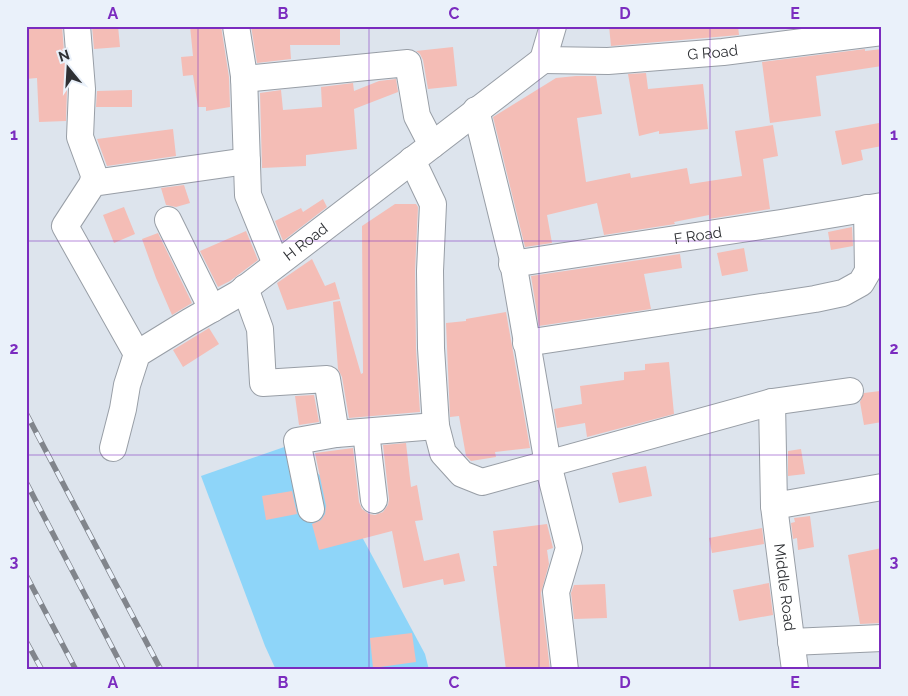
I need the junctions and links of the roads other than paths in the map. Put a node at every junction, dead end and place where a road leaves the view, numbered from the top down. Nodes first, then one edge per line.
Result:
1 (77, 26) edge
2 (236, 26) edge
3 (554, 26) edge
4 (882, 32) edge
5 (543, 60) junction
6 (244, 79) junction
7 (476, 110) junction
8 (422, 153) junction
9 (247, 160) junction
10 (93, 183) junction
11 (875, 207) edge
12 (168, 220) dead end
13 (276, 264) junction
14 (512, 264) junction
15 (245, 288) junction
16 (212, 308) junction
17 (526, 343) junction
18 (138, 354) junction
19 (850, 391) dead end
20 (772, 402) junction
21 (436, 426) junction
22 (366, 432) junction
23 (336, 434) junction
24 (113, 448) dead end
25 (548, 464) junction
26 (882, 487) edge
27 (374, 500) dead end
28 (774, 506) junction
29 (311, 509) dead end
30 (882, 638) edge
31 (791, 642) junction
32 (565, 670) edge
33 (795, 670) edge

1 - 10 street
2 - 6 street
3 - 5 street
4 - 5 street, G Road
5 - 7 street, H Road
6 - 8 street
6 - 9 street
7 - 8 street, H Road
7 - 14 street
8 - 13 street, H Road
8 - 21 street
9 - 10 street
9 - 13 street
10 - 18 street
11 - 14 street, F Road
11 - 17 street
12 - 16 street
13 - 15 street, H Road
14 - 17 street
15 - 16 street, H Road
15 - 23 street
16 - 18 street, H Road
17 - 25 street
18 - 24 street
19 - 20 street
20 - 25 street
20 - 28 street, Middle Road
21 - 22 street
21 - 25 street
22 - 23 street
22 - 27 street
23 - 29 street
25 - 32 street
26 - 28 street
28 - 31 street, Middle Road
30 - 31 street
31 - 33 street, Middle Road

